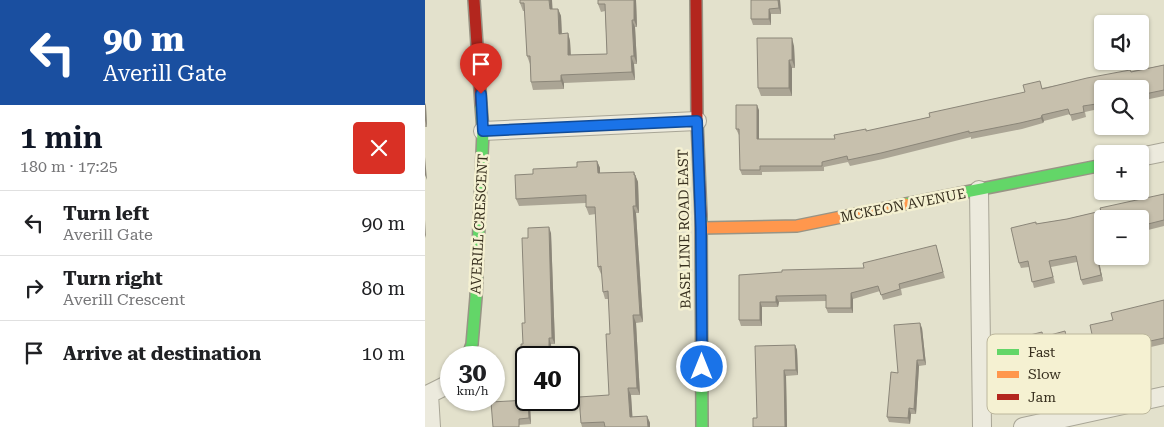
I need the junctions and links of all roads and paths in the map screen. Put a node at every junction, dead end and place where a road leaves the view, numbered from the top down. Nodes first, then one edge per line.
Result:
1 (474, 0) edge
2 (696, 0) edge
3 (697, 121) junction
4 (483, 131) junction
5 (1164, 152) edge
6 (1149, 155) edge
7 (1094, 167) edge
8 (979, 190) junction
9 (701, 228) junction
10 (471, 346) edge
11 (440, 388) edge
12 (427, 395) edge
13 (1164, 396) edge
14 (1151, 399) edge
15 (1082, 414) edge
16 (431, 427) edge
17 (702, 427) edge
18 (981, 427) edge
19 (1023, 427) edge

1 - 4 street, AVERILL CRESCENT
2 - 3 street, BASE LINE ROAD EAST
3 - 4 street
3 - 9 street, BASE LINE ROAD EAST
4 - 10 street, AVERILL CRESCENT
5 - 6 street
7 - 8 street, MCKEON AVENUE
8 - 9 street, MCKEON AVENUE
8 - 18 street
9 - 17 street, BASE LINE ROAD EAST
11 - 12 street
12 - 16 street
13 - 14 street
15 - 19 street

